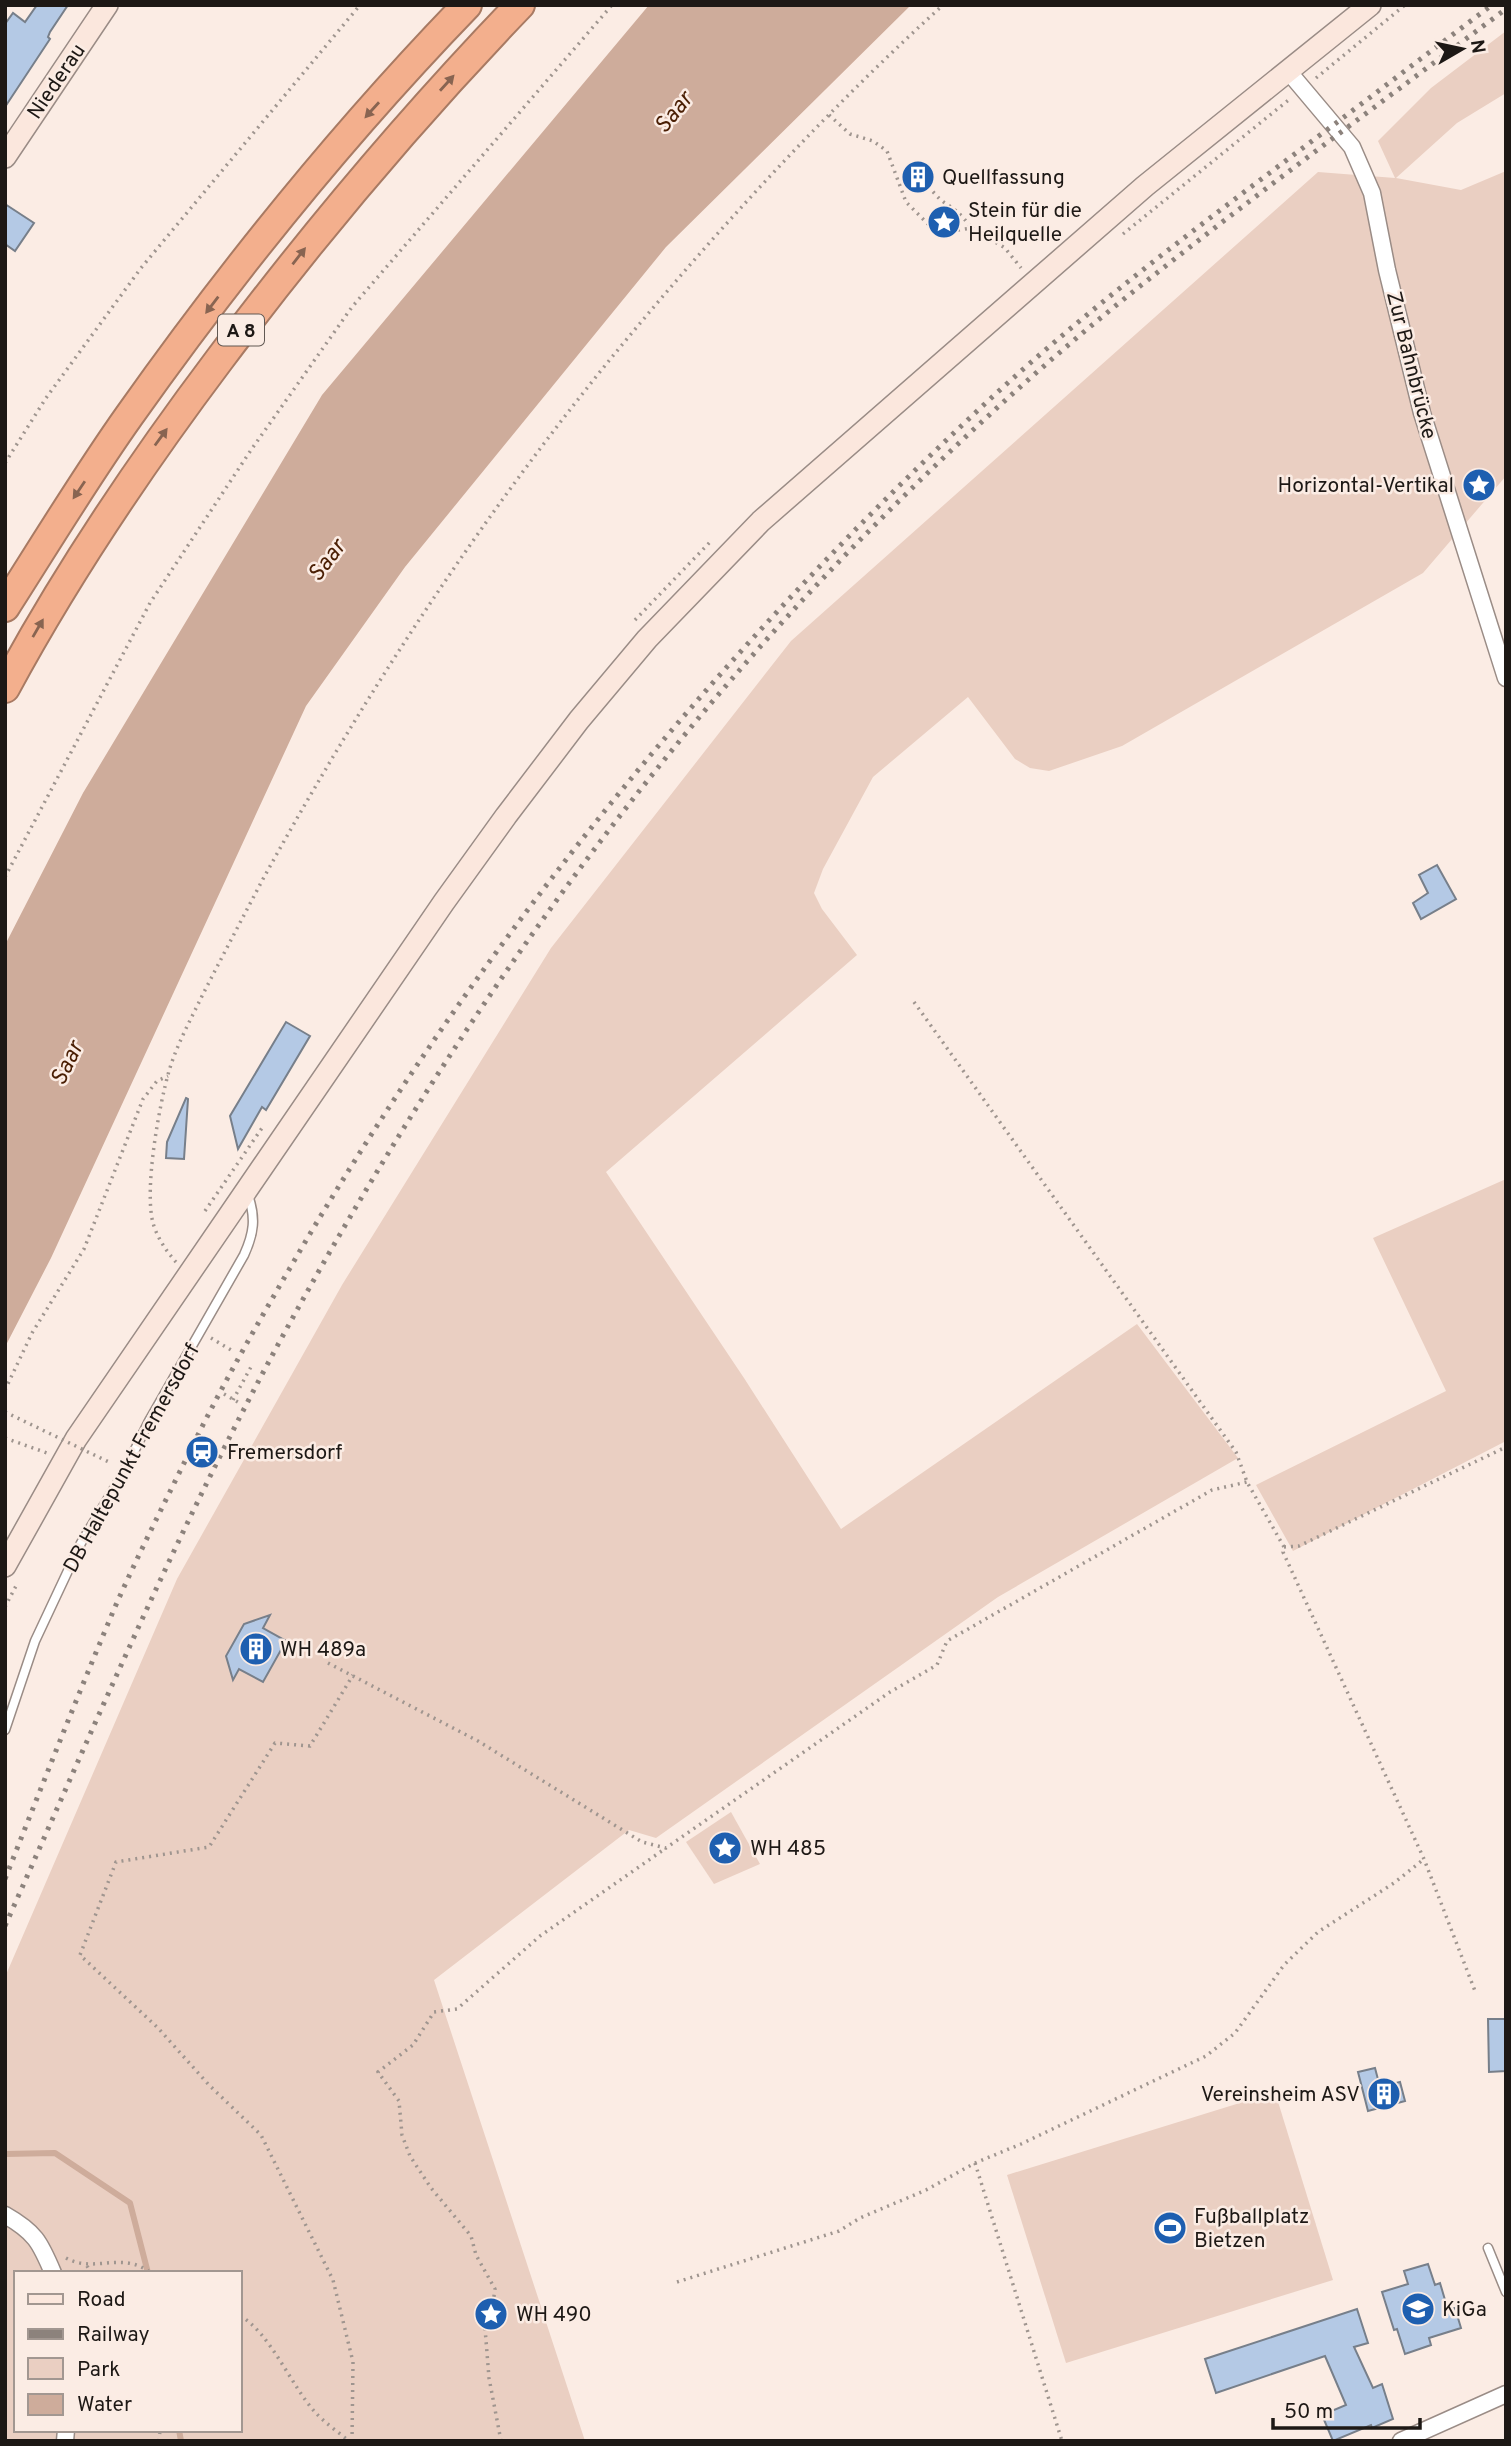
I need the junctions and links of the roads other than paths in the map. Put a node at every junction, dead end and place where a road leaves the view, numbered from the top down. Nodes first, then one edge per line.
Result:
1 (107, 5) edge
2 (467, 5) edge
3 (520, 5) edge
4 (1370, 5) edge
5 (1288, 71) junction
6 (5, 157) edge
7 (5, 607) edge
8 (1506, 678) edge
9 (5, 688) edge
10 (247, 1191) junction
11 (13, 1571) edge
12 (5, 1730) edge
13 (5, 2215) edge
14 (1488, 2248) dead end
15 (52, 2271) edge
16 (1506, 2292) edge
17 (1506, 2394) edge
18 (1401, 2441) edge

1 - 6 main road, Niederau
2 -> 7 highway, A 8
9 -> 3 highway, A 8
4 - 5 main road
5 - 8 street, Zur Bahnbrücke
5 - 10 main road
10 - 11 main road
10 - 12 lane, DB Haltepunkt Fremersdorf
13 - 15 street
14 - 16 lane
17 - 18 street

